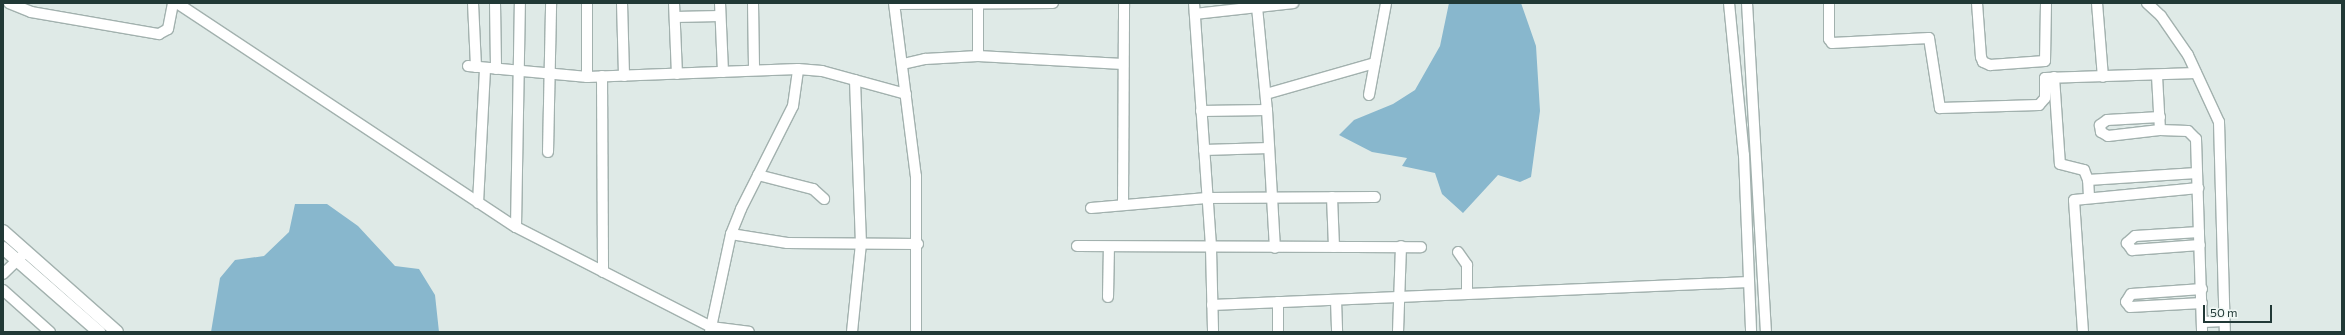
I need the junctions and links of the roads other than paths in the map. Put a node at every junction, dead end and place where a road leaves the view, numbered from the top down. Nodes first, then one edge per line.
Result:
1 (9, 3) edge
2 (173, 3) edge
3 (177, 3) edge
4 (473, 3) edge
5 (495, 3) edge
6 (520, 3) edge
7 (551, 3) edge
8 (587, 3) edge
9 (622, 3) edge
10 (674, 3) edge
11 (720, 3) edge
12 (753, 3) edge
13 (1053, 3) edge
14 (1124, 3) edge
15 (1194, 3) edge
16 (1286, 3) edge
17 (1386, 3) edge
18 (1729, 3) edge
19 (1747, 3) edge
20 (1829, 3) edge
21 (1977, 3) edge
22 (2046, 3) edge
23 (2097, 3) edge
24 (2147, 3) edge
25 (895, 4) edge
26 (978, 5) junction
27 (1257, 7) junction
28 (1195, 14) junction
29 (720, 16) junction
30 (675, 17) junction
31 (978, 56) junction
32 (2045, 61) junction
33 (1375, 63) junction
34 (904, 64) junction
35 (1122, 64) junction
36 (476, 67) junction
37 (496, 69) junction
38 (798, 69) junction
39 (754, 70) junction
40 (520, 71) junction
41 (722, 72) junction
42 (550, 73) junction
43 (2196, 73) junction
44 (677, 74) junction
45 (602, 76) junction
46 (624, 76) junction
47 (2157, 76) junction
48 (587, 77) junction
49 (2049, 77) junction
50 (2103, 77) junction
51 (855, 80) junction
52 (906, 94) junction
53 (1266, 94) junction
54 (1369, 95) dead end
55 (1267, 110) junction
56 (1201, 112) junction
57 (2160, 117) junction
58 (2160, 130) junction
59 (1269, 148) junction
60 (1204, 150) junction
61 (548, 152) dead end
62 (2197, 173) junction
63 (758, 174) junction
64 (2088, 180) junction
65 (2198, 188) junction
66 (1332, 197) junction
67 (1375, 197) dead end
68 (2089, 197) junction
69 (1208, 198) junction
70 (1273, 198) junction
71 (824, 199) dead end
72 (478, 203) junction
73 (1123, 205) junction
74 (1091, 208) dead end
75 (516, 227) junction
76 (3, 232) edge
77 (2200, 232) junction
78 (731, 234) junction
79 (861, 244) junction
80 (918, 244) junction
81 (2200, 245) junction
82 (1077, 246) dead end
83 (1401, 246) junction
84 (1109, 247) junction
85 (1334, 247) junction
86 (1421, 247) dead end
87 (1211, 248) junction
88 (1275, 248) junction
89 (12, 252) edge
90 (1458, 252) dead end
91 (603, 272) junction
92 (3, 274) edge
93 (1749, 282) junction
94 (2202, 289) junction
95 (3, 290) edge
96 (1467, 294) junction
97 (1397, 297) junction
98 (1108, 298) dead end
99 (1336, 300) junction
100 (1278, 302) junction
101 (2202, 303) junction
102 (1212, 304) junction
103 (2224, 321) junction
104 (2202, 327) edge
105 (710, 330) edge
106 (50, 332) edge
107 (99, 332) edge
108 (117, 332) edge
109 (749, 332) edge
110 (852, 332) edge
111 (916, 332) edge
112 (1212, 332) edge
113 (1278, 332) edge
114 (1337, 332) edge
115 (1398, 332) edge
116 (1751, 332) edge
117 (1766, 332) edge
118 (2083, 332) edge
119 (2224, 332) edge

1 - 2 street
3 - 72 street
4 - 36 street
5 - 37 street
6 - 40 street
7 - 42 street
8 - 48 street
9 - 46 street
10 - 30 street
11 - 29 street
12 - 39 street
13 - 26 street
14 - 35 street
15 - 28 street
16 - 27 street
17 - 33 street
18 - 93 street
19 - 117 street
20 - 49 street
21 - 32 street
22 - 32 street
23 - 50 street
24 - 43 street
25 - 26 street
25 - 34 street
26 - 31 street
27 - 28 street
27 - 53 street
28 - 56 street
29 - 30 street
29 - 41 street
30 - 44 street
31 - 34 street
31 - 35 street
32 - 49 street
33 - 53 street
33 - 54 street
34 - 52 street
35 - 73 street
36 - 37 street
36 - 72 street
37 - 40 street
38 - 39 street
38 - 51 street
38 - 63 street
39 - 41 street
40 - 42 street
40 - 75 street
41 - 44 street
42 - 48 street
42 - 61 street
43 - 47 street
43 - 103 street
44 - 46 street
45 - 46 street
45 - 48 street
45 - 91 street
47 - 50 street
47 - 57 street
49 - 50 street
49 - 64 street
51 - 52 street
51 - 79 street
52 - 80 street
53 - 55 street
55 - 56 street
55 - 59 street
56 - 60 street
57 - 58 street
57 - 58 street
58 - 62 street
59 - 60 street
59 - 70 street
60 - 69 street
62 - 64 street
62 - 65 street
63 - 71 street
63 - 78 street
64 - 68 street
65 - 68 street
65 - 77 street
66 - 67 street
66 - 70 street
66 - 85 street
68 - 118 street
69 - 70 street
69 - 73 street
69 - 87 street
70 - 88 street
72 - 75 street
73 - 74 street
75 - 91 street
76 - 89 main road
77 - 81 street
77 - 81 street
78 - 79 street
78 - 105 street
79 - 80 street
79 - 110 street
80 - 111 street
81 - 94 street
82 - 84 street
83 - 85 street
83 - 86 street
83 - 97 street
84 - 87 street
84 - 98 street
85 - 88 street
87 - 88 street
87 - 102 street
89 - 92 street
89 - 107 main road
89 - 108 main road
90 - 96 street
91 - 105 street
93 - 96 street
93 - 116 street
94 - 101 street
94 - 101 street
95 - 106 street
96 - 97 street
97 - 99 street
97 - 115 street
99 - 100 street
99 - 114 street
100 - 102 street
100 - 113 street
101 - 104 street
102 - 112 street
103 - 104 street
103 - 119 street
105 - 109 street

